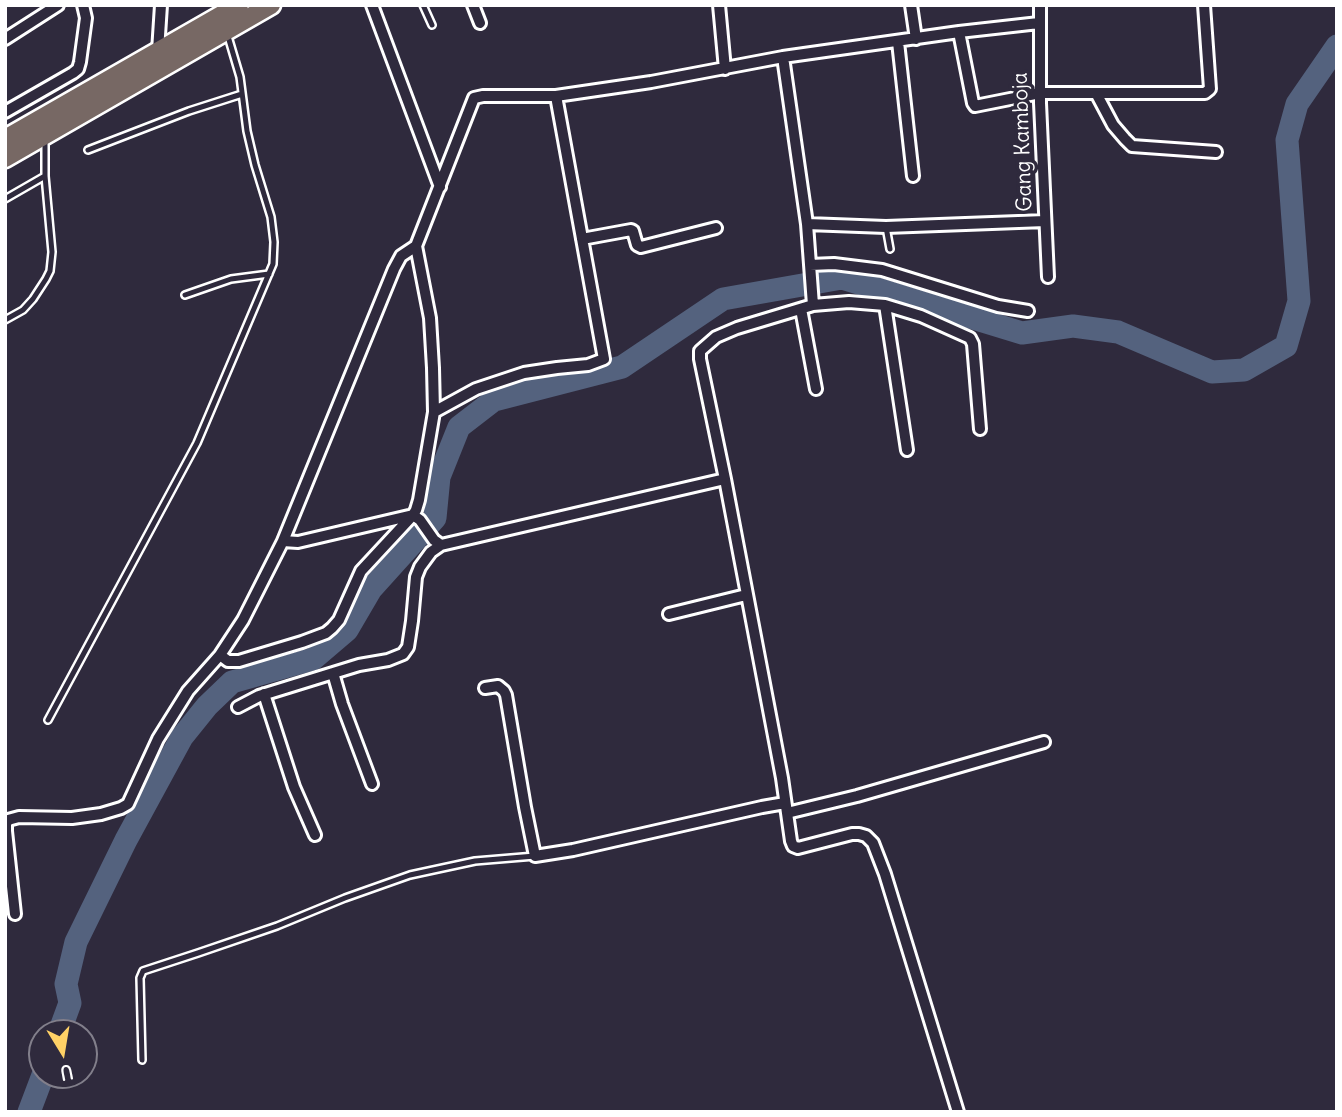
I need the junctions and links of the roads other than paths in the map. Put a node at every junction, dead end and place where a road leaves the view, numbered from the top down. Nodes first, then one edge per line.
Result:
1 (58, 5) edge
2 (83, 5) edge
3 (161, 5) edge
4 (239, 5) edge
5 (271, 5) edge
6 (372, 5) edge
7 (423, 5) edge
8 (473, 5) edge
9 (719, 5) edge
10 (911, 5) edge
11 (1040, 5) edge
12 (1204, 5) edge
13 (480, 23) dead end
14 (1039, 23) junction
15 (432, 24) dead end
16 (226, 30) junction
17 (959, 32) junction
18 (5, 38) edge
19 (916, 38) junction
20 (898, 42) junction
21 (158, 51) junction
22 (783, 57) junction
23 (725, 69) junction
24 (1040, 93) junction
25 (1096, 93) junction
26 (242, 94) junction
27 (556, 96) junction
28 (5, 112) edge
29 (44, 136) junction
30 (5, 138) edge
31 (88, 150) dead end
32 (1216, 152) dead end
33 (5, 158) edge
34 (45, 176) junction
35 (914, 176) dead end
36 (440, 187) junction
37 (5, 199) edge
38 (1045, 221) junction
39 (807, 224) junction
40 (886, 227) junction
41 (716, 228) dead end
42 (582, 239) junction
43 (416, 246) junction
44 (890, 249) dead end
45 (810, 269) junction
46 (269, 274) junction
47 (1048, 277) dead end
48 (185, 295) dead end
49 (812, 302) junction
50 (885, 305) junction
51 (801, 309) junction
52 (1028, 311) dead end
53 (5, 320) edge
54 (816, 389) dead end
55 (434, 412) junction
56 (980, 429) dead end
57 (906, 450) dead end
58 (725, 479) junction
59 (416, 517) junction
60 (283, 541) junction
61 (438, 543) junction
62 (746, 595) junction
63 (669, 614) dead end
64 (220, 655) junction
65 (333, 673) junction
66 (485, 688) dead end
67 (264, 694) junction
68 (239, 708) dead end
69 (48, 720) dead end
70 (1044, 742) dead end
71 (372, 784) dead end
72 (786, 808) junction
73 (315, 835) dead end
74 (535, 856) junction
75 (15, 914) dead end
76 (142, 1060) dead end
77 (958, 1112) edge

1 - 18 street
2 - 28 street
3 - 21 street
4 - 21 highway
5 - 16 highway
6 - 36 street
7 - 15 lane
8 - 13 street
9 - 23 street
10 - 19 street
11 - 14 street, Gang Kamboja
12 - 25 street
14 - 17 street
14 - 24 street, Gang Kamboja
16 - 26 lane
16 - 29 highway
17 - 19 street
17 - 24 street
19 - 20 street
20 - 22 street
20 - 35 street
21 - 30 highway
22 - 23 street
22 - 39 street
23 - 27 street
24 - 25 street
24 - 38 street, Gang Kamboja
25 - 32 street
26 - 31 lane
26 - 46 lane
27 - 36 street
27 - 42 street
29 - 33 highway
29 - 34 lane
34 - 37 lane
34 - 53 lane
36 - 43 street
38 - 40 street
38 - 47 street, Gang Kamboja
39 - 40 street
39 - 45 street
40 - 44 lane
41 - 42 street
42 - 55 street
43 - 55 street
43 - 60 street
45 - 49 street
45 - 52 street
46 - 48 lane
46 - 69 lane
49 - 50 street
49 - 51 street
50 - 56 street
50 - 57 street
51 - 54 street
51 - 58 street
55 - 59 street
58 - 61 street
58 - 62 street
59 - 60 street
59 - 61 street
59 - 64 street
60 - 64 street
61 - 65 street
62 - 63 street
62 - 72 street
64 - 75 street
65 - 67 street
65 - 71 street
66 - 74 street
67 - 68 street
67 - 73 street
70 - 72 street
72 - 74 street
72 - 77 street
74 - 76 lane

